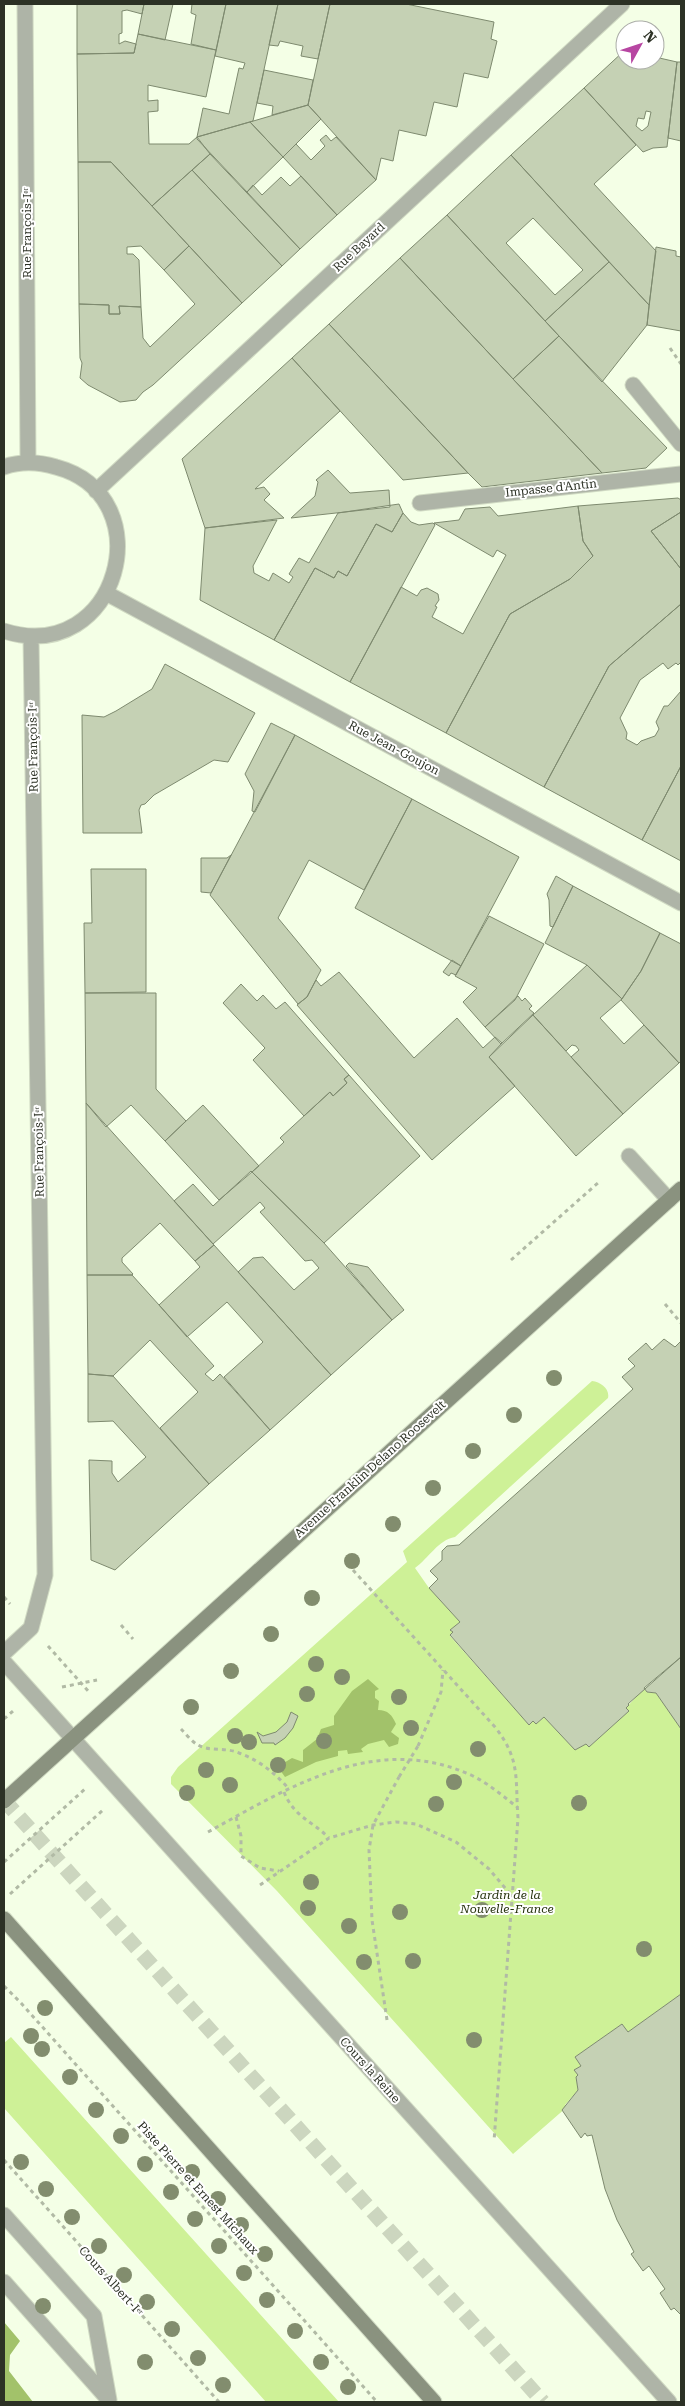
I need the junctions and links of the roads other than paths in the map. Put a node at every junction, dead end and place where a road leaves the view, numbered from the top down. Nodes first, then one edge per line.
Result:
1 (25, 4) edge
2 (622, 4) edge
3 (633, 385) dead end
4 (681, 444) edge
5 (28, 462) junction
6 (4, 467) edge
7 (681, 474) edge
8 (96, 491) junction
9 (420, 503) dead end
10 (106, 593) junction
11 (4, 632) edge
12 (31, 637) junction
13 (681, 903) edge
14 (629, 1156) dead end
15 (681, 1189) edge
16 (669, 1200) junction
17 (4, 1653) edge
18 (4, 1662) edge
19 (72, 1738) junction
20 (4, 1801) edge
21 (4, 1919) edge
22 (4, 2215) edge
23 (4, 2282) edge
24 (110, 2401) edge
25 (434, 2402) edge
26 (669, 2402) edge

1 - 5 street, Rue François-Iᵉʳ
2 - 8 street, Rue Bayard
3 - 4 street
5 - 6 street
5 - 8 street
7 - 9 street, Impasse d'Antin
8 - 10 street
10 - 12 street
10 - 13 street, Rue Jean-Goujon
11 - 12 street
12 - 17 street, Rue François-Iᵉʳ
14 - 16 street
15 - 16 street, Avenue Franklin Delano Roosevelt
16 - 19 street, Avenue Franklin Delano Roosevelt
18 - 19 street
19 - 20 street, Avenue Franklin Delano Roosevelt
19 - 26 street, Cours la Reine
21 - 25 street
22 - 24 street
23 - 24 street

